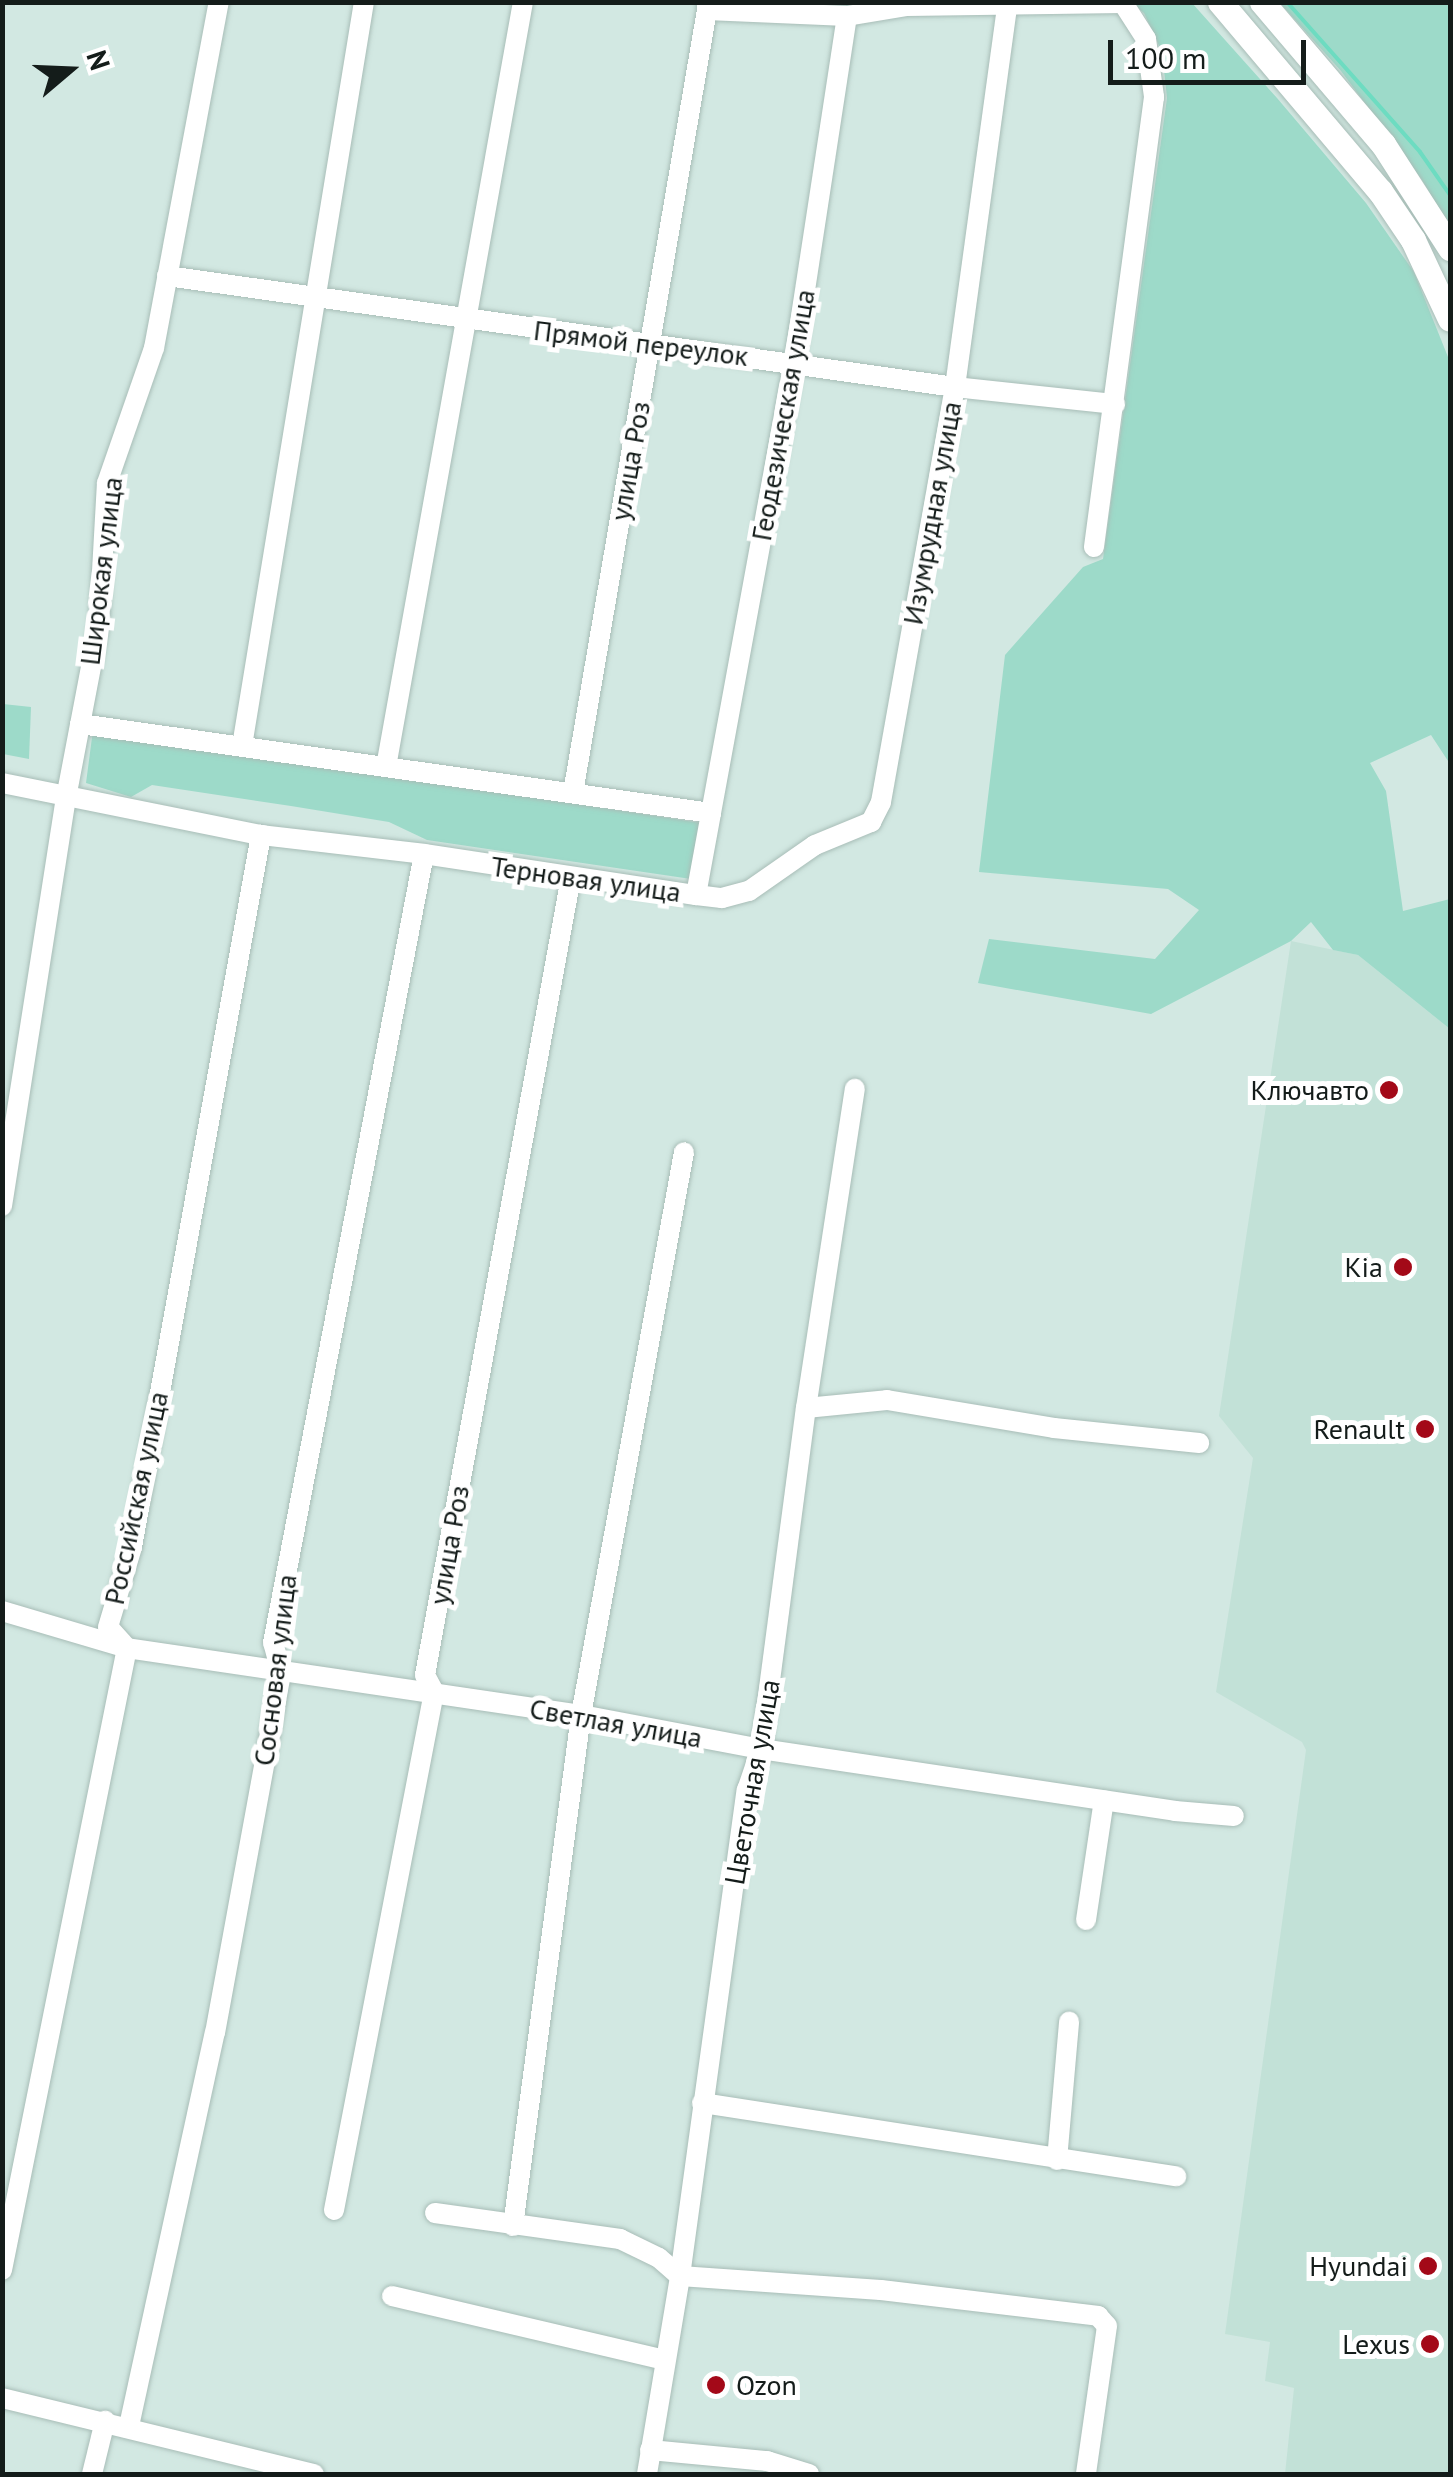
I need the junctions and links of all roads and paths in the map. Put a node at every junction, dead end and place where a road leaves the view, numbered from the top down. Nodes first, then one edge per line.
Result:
1 (219, 2) edge
2 (364, 2) edge
3 (523, 2) edge
4 (1220, 2) edge
5 (1262, 2) edge
6 (707, 6) edge
7 (1007, 8) junction
8 (847, 16) junction
9 (1450, 248) edge
10 (167, 276) junction
11 (315, 298) junction
12 (466, 320) junction
13 (1450, 320) edge
14 (650, 346) junction
15 (794, 362) junction
16 (954, 387) junction
17 (1115, 404) junction
18 (1094, 546) dead end
19 (80, 724) junction
20 (242, 746) junction
21 (386, 767) junction
22 (2, 783) edge
23 (573, 793) junction
24 (66, 798) junction
25 (710, 813) junction
26 (260, 835) junction
27 (424, 854) junction
28 (571, 877) junction
29 (696, 895) junction
30 (855, 1089) dead end
31 (684, 1152) dead end
32 (2, 1206) edge
33 (806, 1408) junction
34 (1199, 1442) dead end
35 (2, 1611) edge
36 (127, 1648) junction
37 (281, 1672) junction
38 (434, 1692) junction
39 (581, 1714) junction
40 (761, 1750) junction
41 (1104, 1800) junction
42 (1234, 1816) dead end
43 (1086, 1920) dead end
44 (1069, 2022) dead end
45 (702, 2103) junction
46 (1057, 2160) junction
47 (1176, 2176) dead end
48 (334, 2210) dead end
49 (435, 2214) dead end
50 (512, 2226) junction
51 (2, 2270) edge
52 (680, 2276) junction
53 (392, 2296) dead end
54 (664, 2360) junction
55 (2, 2398) edge
56 (104, 2420) junction
57 (129, 2426) junction
58 (650, 2450) junction
59 (92, 2474) edge
60 (314, 2474) edge
61 (646, 2474) edge
62 (809, 2474) edge
63 (1086, 2474) edge

1 - 10 street, Широкая улица
2 - 11 street
3 - 12 street
4 - 13 main road
5 - 9 main road
6 - 8 street
6 - 14 street, улица Роз
7 - 8 street
7 - 16 street, Изумрудная улица
7 - 17 street
8 - 15 street, Геодезическая улица
10 - 11 street, Прямой переулок
10 - 19 street, Широкая улица
11 - 12 street, Прямой переулок
11 - 20 street
12 - 14 street, Прямой переулок
12 - 21 street
14 - 15 street, Прямой переулок
14 - 23 street, улица Роз
15 - 16 street, Прямой переулок
15 - 25 street, Геодезическая улица
16 - 17 street, Прямой переулок
16 - 29 street, Изумрудная улица
17 - 18 street
19 - 20 street
19 - 24 street, Широкая улица
20 - 21 street
21 - 23 street
22 - 24 street, Терновая улица
23 - 25 street
24 - 26 street, Терновая улица
24 - 32 street, Широкая улица
25 - 29 street, Терновая улица
26 - 27 street, Терновая улица
26 - 36 street, Российская улица
27 - 28 street, Терновая улица
27 - 37 street, Сосновая улица
28 - 29 street, Терновая улица
28 - 38 street, улица Роз
30 - 33 street, Цветочная улица
31 - 39 street
33 - 34 street
33 - 40 street, Цветочная улица
35 - 36 street, Светлая улица
36 - 37 street, Светлая улица
36 - 51 street, Российская улица
37 - 38 street, Светлая улица
37 - 57 street, Сосновая улица
38 - 39 street, Светлая улица
38 - 48 street, улица Роз
39 - 40 street, Светлая улица
39 - 50 street
40 - 41 street, Светлая улица
40 - 45 street, Цветочная улица
41 - 42 street, Светлая улица
41 - 43 street
44 - 46 street
45 - 46 street
45 - 52 street, Цветочная улица
46 - 47 street
49 - 50 street
50 - 52 street
52 - 54 street, Цветочная улица
52 - 63 street
53 - 54 street
54 - 58 street, Цветочная улица
55 - 56 street
56 - 57 street
56 - 59 street
57 - 60 street
58 - 61 street, Цветочная улица
58 - 62 street

